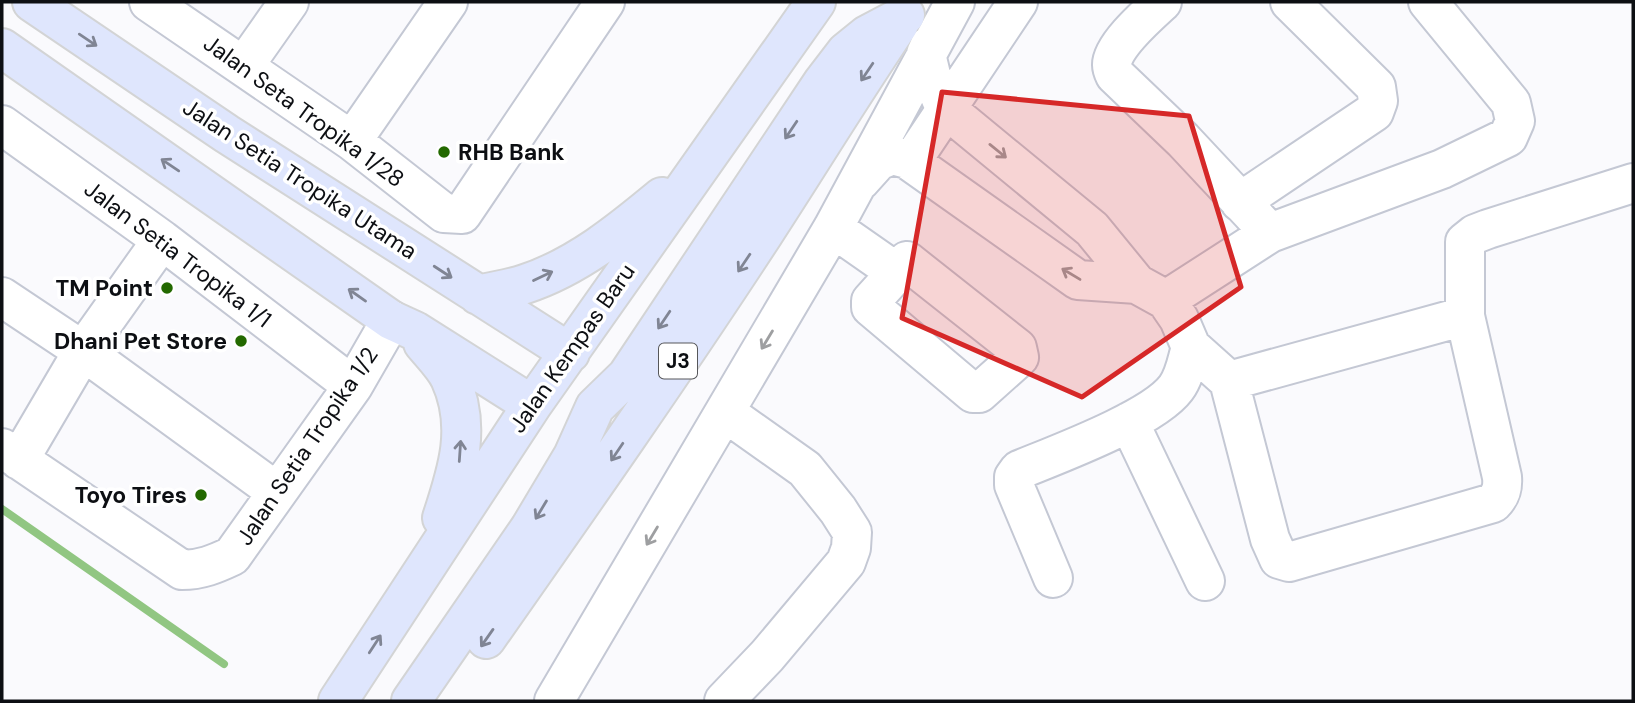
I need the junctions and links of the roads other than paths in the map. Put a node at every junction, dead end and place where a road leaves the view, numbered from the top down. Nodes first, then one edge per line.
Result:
1 (32, 2) edge
2 (149, 2) edge
3 (289, 2) edge
4 (448, 2) edge
5 (605, 2) edge
6 (816, 2) edge
7 (955, 2) edge
8 (1018, 2) edge
9 (1162, 2) edge
10 (1290, 2) edge
11 (1428, 2) edge
12 (909, 8) edge
13 (930, 45) junction
14 (2, 48) edge
15 (244, 66) junction
16 (945, 108) junction
17 (2, 125) edge
18 (352, 141) junction
19 (911, 162) junction
20 (695, 171) junction
21 (858, 183) junction
22 (1633, 183) edge
23 (1240, 202) junction
24 (833, 228) junction
25 (1270, 233) junction
26 (162, 240) junction
27 (896, 272) dead end
28 (1152, 292) junction
29 (478, 295) junction
30 (2, 297) edge
31 (1465, 316) junction
32 (403, 325) junction
33 (1191, 347) junction
34 (83, 351) junction
35 (570, 353) junction
36 (1229, 381) junction
37 (353, 386) junction
38 (532, 405) junction
39 (595, 407) junction
40 (726, 413) junction
41 (1129, 422) junction
42 (11, 454) edge
43 (277, 492) junction
44 (428, 563) junction
45 (1053, 578) dead end
46 (1205, 581) dead end
47 (338, 701) edge
48 (411, 701) edge
49 (442, 701) edge
50 (554, 701) edge
51 (724, 701) edge

1 -> 29 main road, Jalan Setia Tropika Utama
2 - 15 street, Jalan Seta Tropika 1/28
3 - 15 street
4 - 18 street
5 - 18 street, Jalan Seta Tropika 1/28
6 - 20 main road, Jalan Kempas Baru
7 - 13 street
8 - 16 street
9 - 23 street
10 - 23 street
11 - 25 street
12 -> 39 main road
12 -> 49 main road, J3
13 - 16 street
13 - 21 street
32 -> 14 main road
15 - 18 street, Jalan Seta Tropika 1/28
16 - 19 street
16 -> 28 street
17 - 26 street, Jalan Setia Tropika 1/1
19 - 21 street
28 -> 19 street
29 -> 20 main road
20 - 35 main road, Jalan Kempas Baru
21 - 24 street
22 - 31 street
23 - 25 street
24 - 27 street
24 -> 40 street
25 - 28 street
26 - 34 street
26 - 37 street, Jalan Setia Tropika 1/1
28 - 33 street
29 - 35 main road, Jalan Setia Tropika Utama
30 - 34 street
31 - 36 street
31 - 36 street
32 - 37 street, Jalan Setia Tropika 1/2
32 - 38 main road
44 -> 32 main road
33 - 36 street
33 - 41 street
34 - 42 street
34 - 43 street
35 - 38 main road, Jalan Kempas Baru
35 - 39 main road
37 - 43 street, Jalan Setia Tropika 1/2
38 - 39 main road
38 - 44 main road, Jalan Kempas Baru
39 -> 48 main road
40 -> 50 street
40 - 51 street
41 - 45 street
41 - 46 street
42 - 43 street, Jalan Setia Tropika 1/2
47 -> 44 main road, Jalan Kempas Baru

